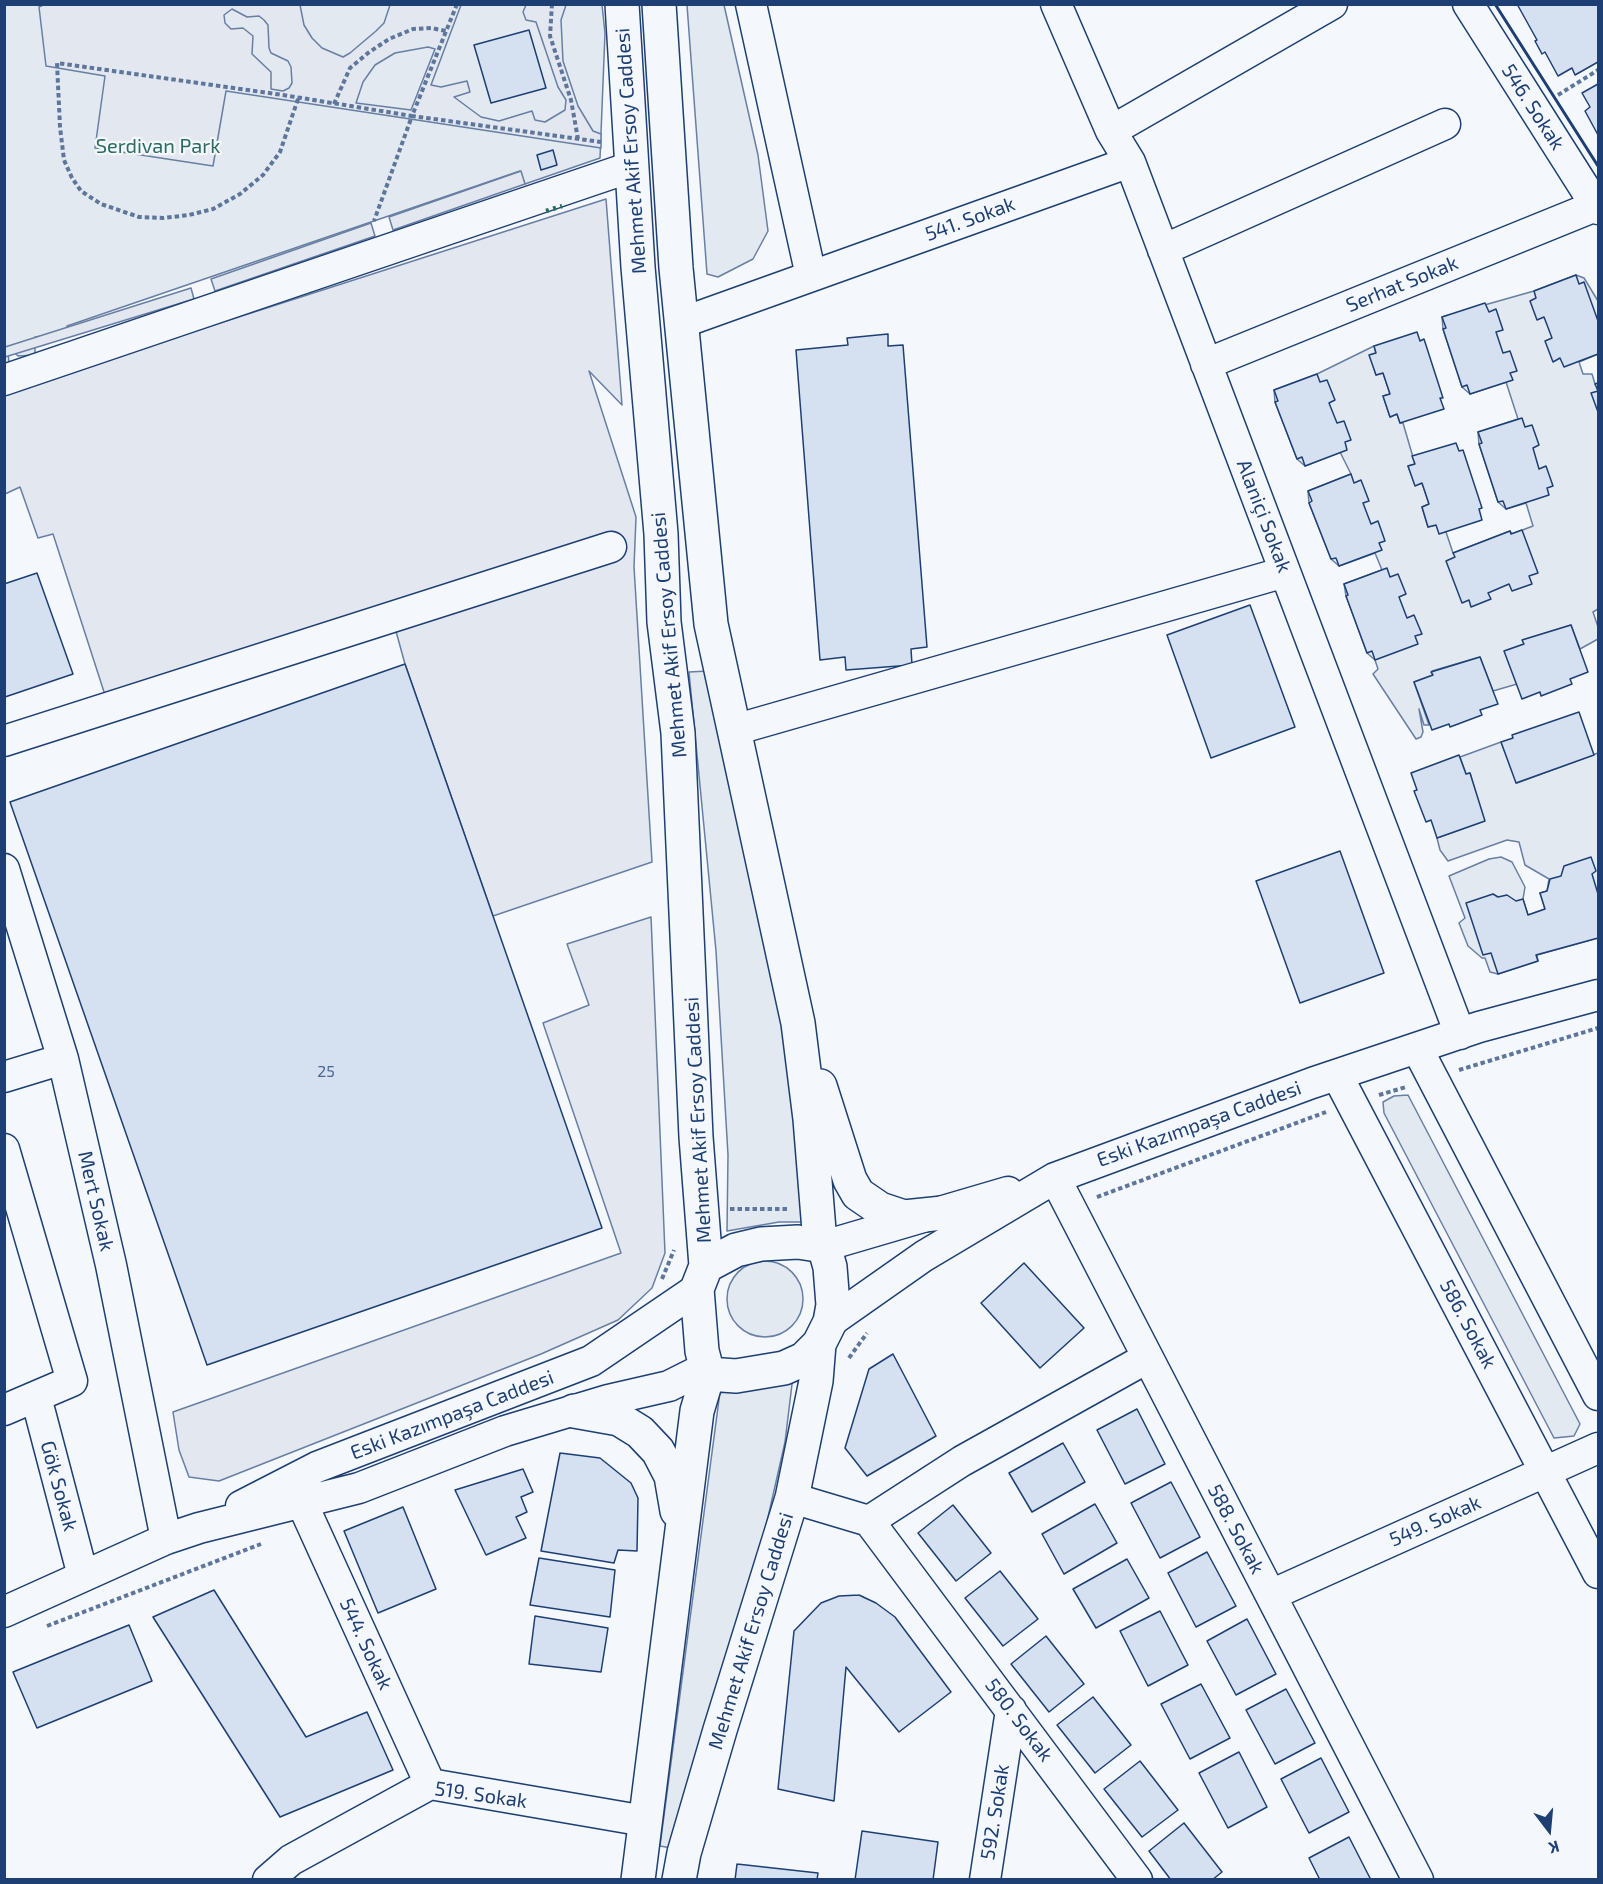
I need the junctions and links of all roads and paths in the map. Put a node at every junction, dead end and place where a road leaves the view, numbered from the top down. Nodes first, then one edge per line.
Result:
1 (457, 4) edge
2 (552, 4) edge
3 (622, 4) edge
4 (659, 4) edge
5 (751, 4) edge
6 (1056, 4) edge
7 (1332, 4) edge
8 (1468, 4) edge
9 (446, 31) junction
10 (1599, 69) edge
11 (298, 99) junction
12 (334, 104) junction
13 (1534, 110) junction
14 (411, 116) junction
15 (1445, 124) dead end
16 (1111, 131) junction
17 (578, 139) junction
18 (607, 142) dead end
19 (1130, 162) junction
20 (631, 167) junction
21 (1598, 207) edge
22 (374, 221) dead end
23 (1163, 250) junction
24 (811, 276) junction
25 (681, 323) junction
26 (1206, 363) junction
27 (4, 380) edge
28 (611, 547) dead end
29 (1285, 572) junction
30 (735, 730) junction
31 (4, 741) edge
32 (4, 869) edge
33 (1599, 995) edge
34 (798, 1023) junction
35 (1599, 1028) edge
36 (1460, 1034) junction
37 (1417, 1048) junction
38 (63, 1059) junction
39 (1337, 1074) junction
40 (4, 1077) edge
41 (1433, 1078) junction
42 (1353, 1104) junction
43 (4, 1149) edge
44 (1055, 1178) junction
45 (1070, 1207) junction
46 (722, 1209) dead end
47 (790, 1209) dead end
48 (943, 1212) junction
49 (674, 1240) dead end
50 (822, 1244) junction
51 (702, 1278) junction
52 (657, 1286) dead end
53 (872, 1325) dead end
54 (825, 1333) junction
55 (1148, 1358) junction
56 (707, 1371) junction
57 (816, 1380) junction
58 (1599, 1395) edge
59 (36, 1397) junction
60 (4, 1410) edge
61 (574, 1411) junction
62 (1599, 1448) edge
63 (1545, 1472) junction
64 (792, 1498) junction
65 (302, 1503) junction
66 (870, 1521) junction
67 (199, 1528) junction
68 (681, 1533) junction
69 (166, 1539) junction
70 (1599, 1573) edge
71 (83, 1575) junction
72 (1271, 1594) junction
73 (4, 1612) edge
74 (1011, 1710) junction
75 (430, 1784) junction
76 (645, 1821) junction
77 (268, 1880) edge
78 (638, 1880) edge
79 (679, 1880) edge
80 (985, 1880) edge
81 (1137, 1880) edge
82 (1418, 1880) edge

1 - 9 path
2 - 17 path
3 - 20 main road, Mehmet Akif Ersoy Caddesi
4 - 25 main road, Mehmet Akif Ersoy Caddesi
5 - 24 street
6 - 16 street, Alaniçi Sokak
7 - 16 street
8 - 13 street, 546. Sokak
9 - 12 path
9 - 14 path
10 - 13 path
11 - 11 path
11 - 12 path
12 - 14 path
13 - 21 street, 546. Sokak
14 - 17 path
14 - 22 path
15 - 23 street
16 - 19 street, Alaniçi Sokak
17 - 18 path
19 - 23 street, Alaniçi Sokak
19 - 24 street, 541. Sokak
20 - 27 street
20 - 51 main road, Mehmet Akif Ersoy Caddesi
21 - 26 street, Serhat Sokak
23 - 26 street, Alaniçi Sokak
24 - 25 street, 541. Sokak
25 - 30 main road, Mehmet Akif Ersoy Caddesi
26 - 29 street, Alaniçi Sokak
28 - 31 street
29 - 30 street
29 - 36 street, Alaniçi Sokak
30 - 34 main road, Mehmet Akif Ersoy Caddesi
32 - 38 street, Mert Sokak
33 - 36 street, Eski Kazımpaşa Caddesi
34 - 48 main road
34 - 50 main road, Mehmet Akif Ersoy Caddesi
35 - 41 path
36 - 37 street, Eski Kazımpaşa Caddesi
37 - 39 street, Eski Kazımpaşa Caddesi
37 - 41 street
38 - 40 street
38 - 69 street, Mert Sokak
39 - 42 street, 586. Sokak
39 - 44 street, Eski Kazımpaşa Caddesi
41 - 42 path
41 - 58 street
42 - 45 path
42 - 63 street, 586. Sokak
43 - 59 street
44 - 45 street, 588. Sokak
44 - 48 street
44 - 54 street, Eski Kazımpaşa Caddesi
45 - 55 street, 588. Sokak
46 - 47 path
48 - 50 street
49 - 52 path
50 - 51 main road
50 - 54 main road
51 - 56 main road
51 - 67 street, Eski Kazımpaşa Caddesi
53 - 57 path
54 - 56 main road
54 - 57 main road, Mehmet Akif Ersoy Caddesi
55 - 66 street
55 - 72 street, 588. Sokak
56 - 61 street, Eski Kazımpaşa Caddesi
56 - 68 main road
57 - 64 main road, Mehmet Akif Ersoy Caddesi
59 - 60 street
59 - 71 street, Gök Sokak
61 - 65 street, Eski Kazımpaşa Caddesi
61 - 68 main road
62 - 63 street, 549. Sokak
63 - 70 street, 586. Sokak
63 - 72 street, 549. Sokak
64 - 66 street
64 - 79 main road, Mehmet Akif Ersoy Caddesi
65 - 67 street, Eski Kazımpaşa Caddesi
65 - 75 street, 544. Sokak
66 - 74 street, 580. Sokak
67 - 69 street, Eski Kazımpaşa Caddesi
68 - 76 main road
69 - 71 street, Eski Kazımpaşa Caddesi
71 - 73 street, Eski Kazımpaşa Caddesi
72 - 82 street, 588. Sokak
74 - 80 street, 592. Sokak
74 - 81 street, 580. Sokak
75 - 76 street, 519. Sokak
75 - 77 street, 519. Sokak
76 - 78 main road

